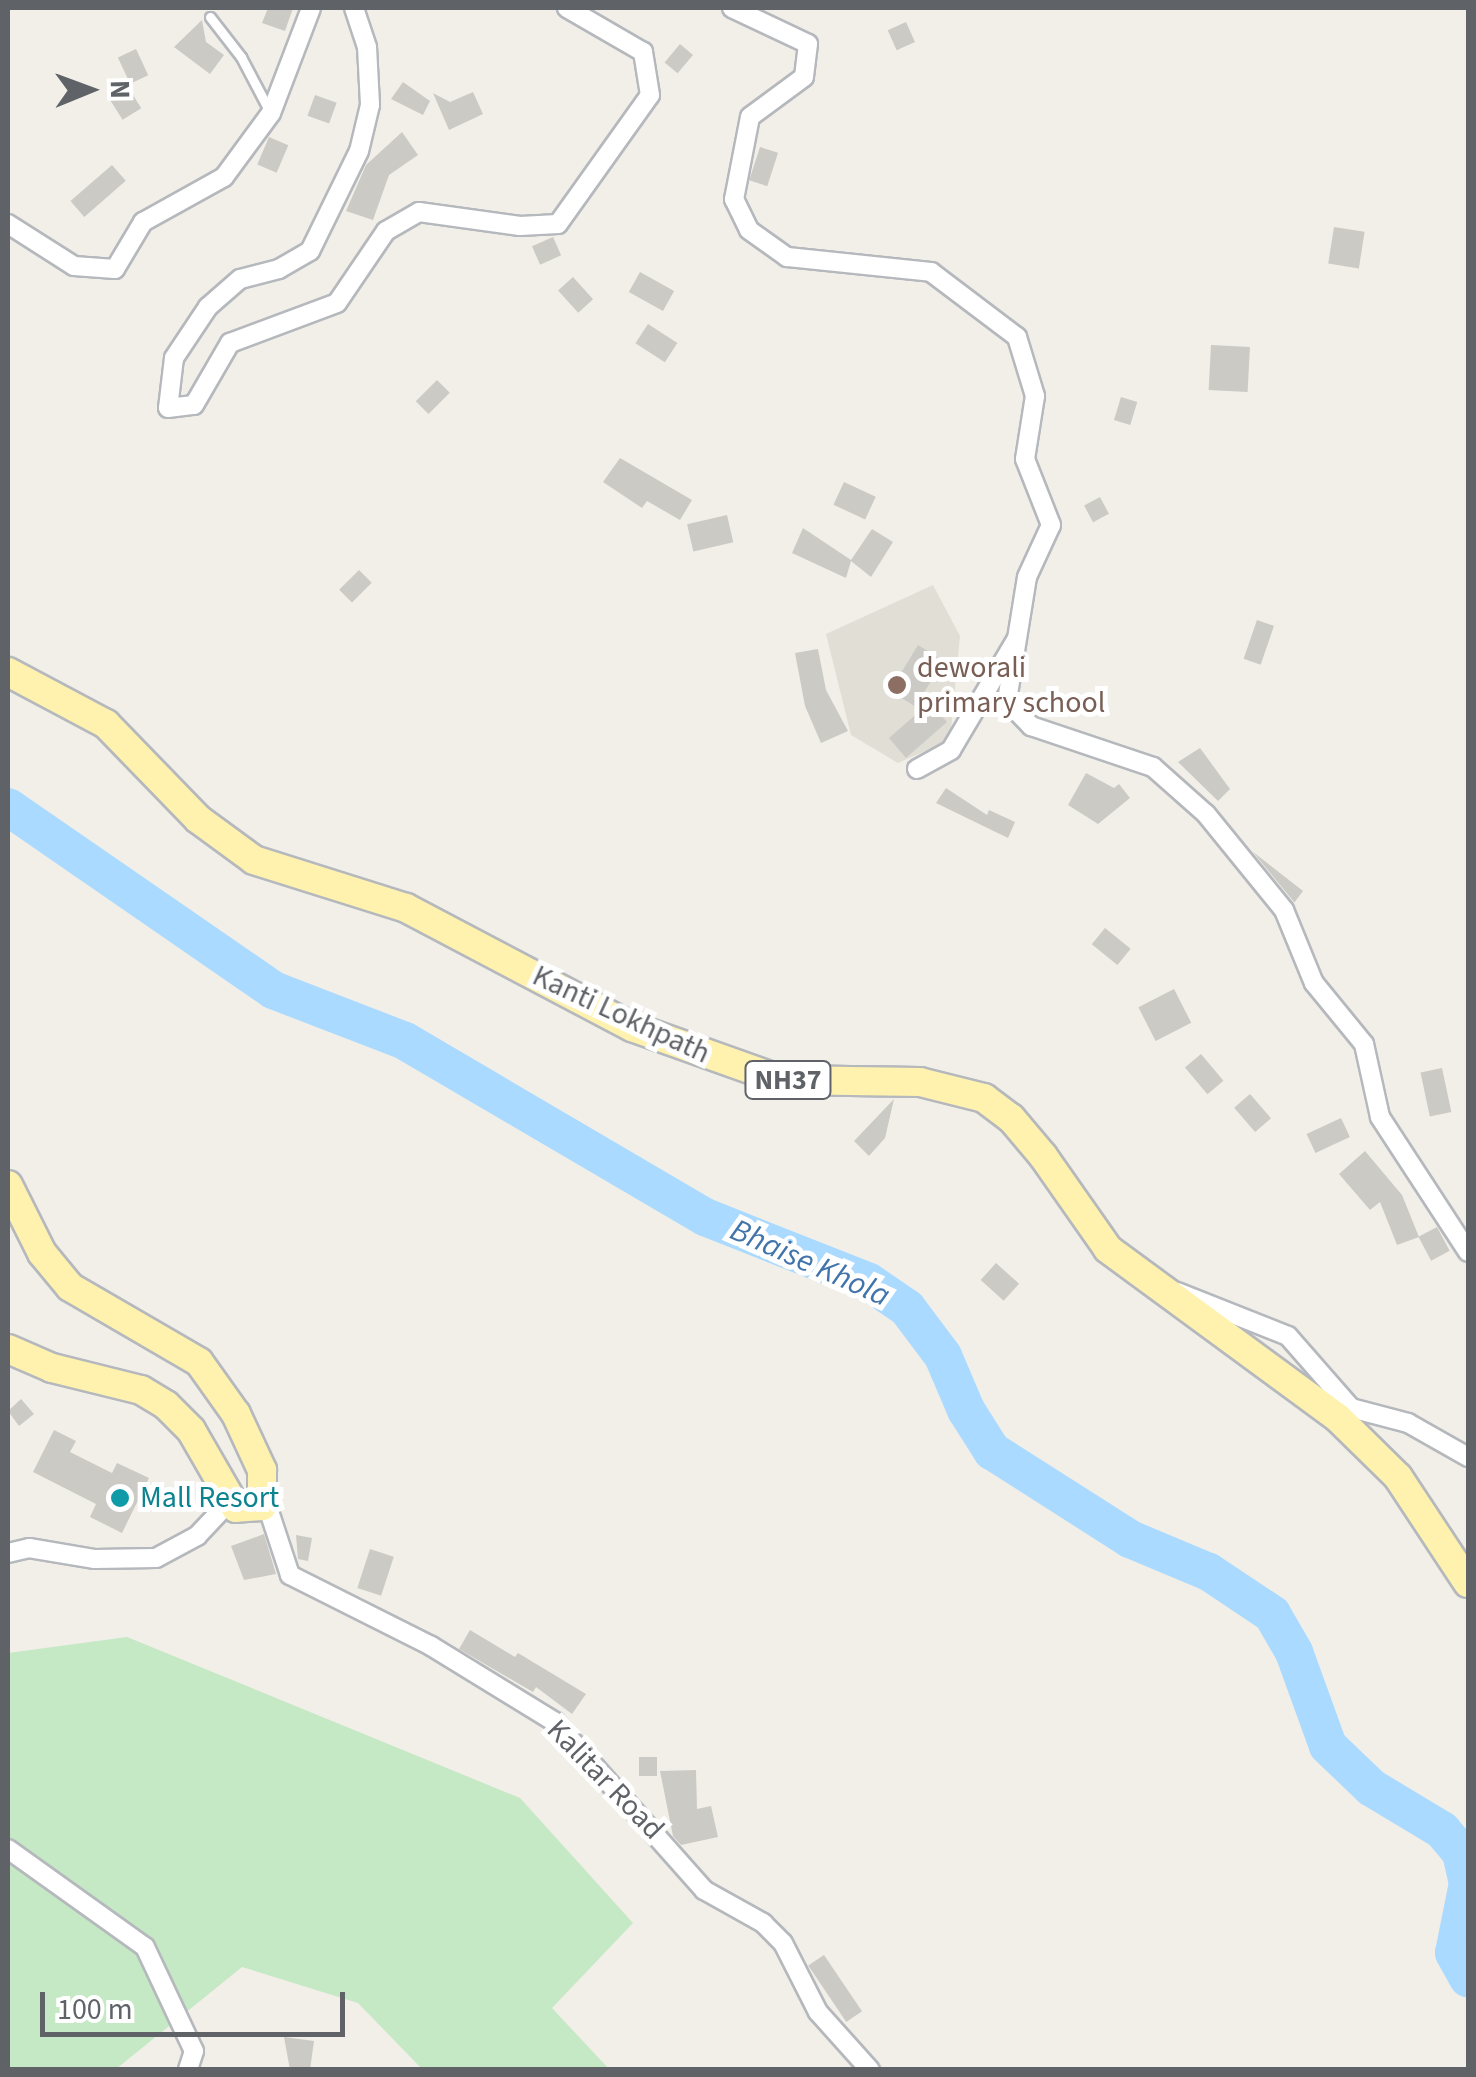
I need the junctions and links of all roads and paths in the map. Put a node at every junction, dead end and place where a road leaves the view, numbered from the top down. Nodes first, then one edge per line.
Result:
1 (312, 8) edge
2 (354, 8) edge
3 (566, 8) edge
4 (732, 8) edge
5 (210, 17) dead end
6 (270, 113) junction
7 (8, 224) edge
8 (1022, 631) junction
9 (8, 672) edge
10 (917, 770) dead end
11 (8, 1185) edge
12 (1468, 1252) edge
13 (1161, 1286) junction
14 (8, 1349) edge
15 (1468, 1457) edge
16 (264, 1499) junction
17 (230, 1501) junction
18 (8, 1553) edge
19 (1468, 1583) edge
20 (8, 1849) edge
21 (194, 2064) edge
22 (870, 2070) edge

1 - 6 street
2 - 3 street
4 - 8 street
5 - 6 lane
6 - 7 street
8 - 10 street
8 - 12 street
9 - 13 main road, Kanti Lokhpath / NH37
11 - 16 main road
13 - 15 street
13 - 19 main road, Kanti Lokhpath / NH37
14 - 17 main road
16 - 17 main road
16 - 22 street, Kalitar Road
17 - 18 street
20 - 21 street

